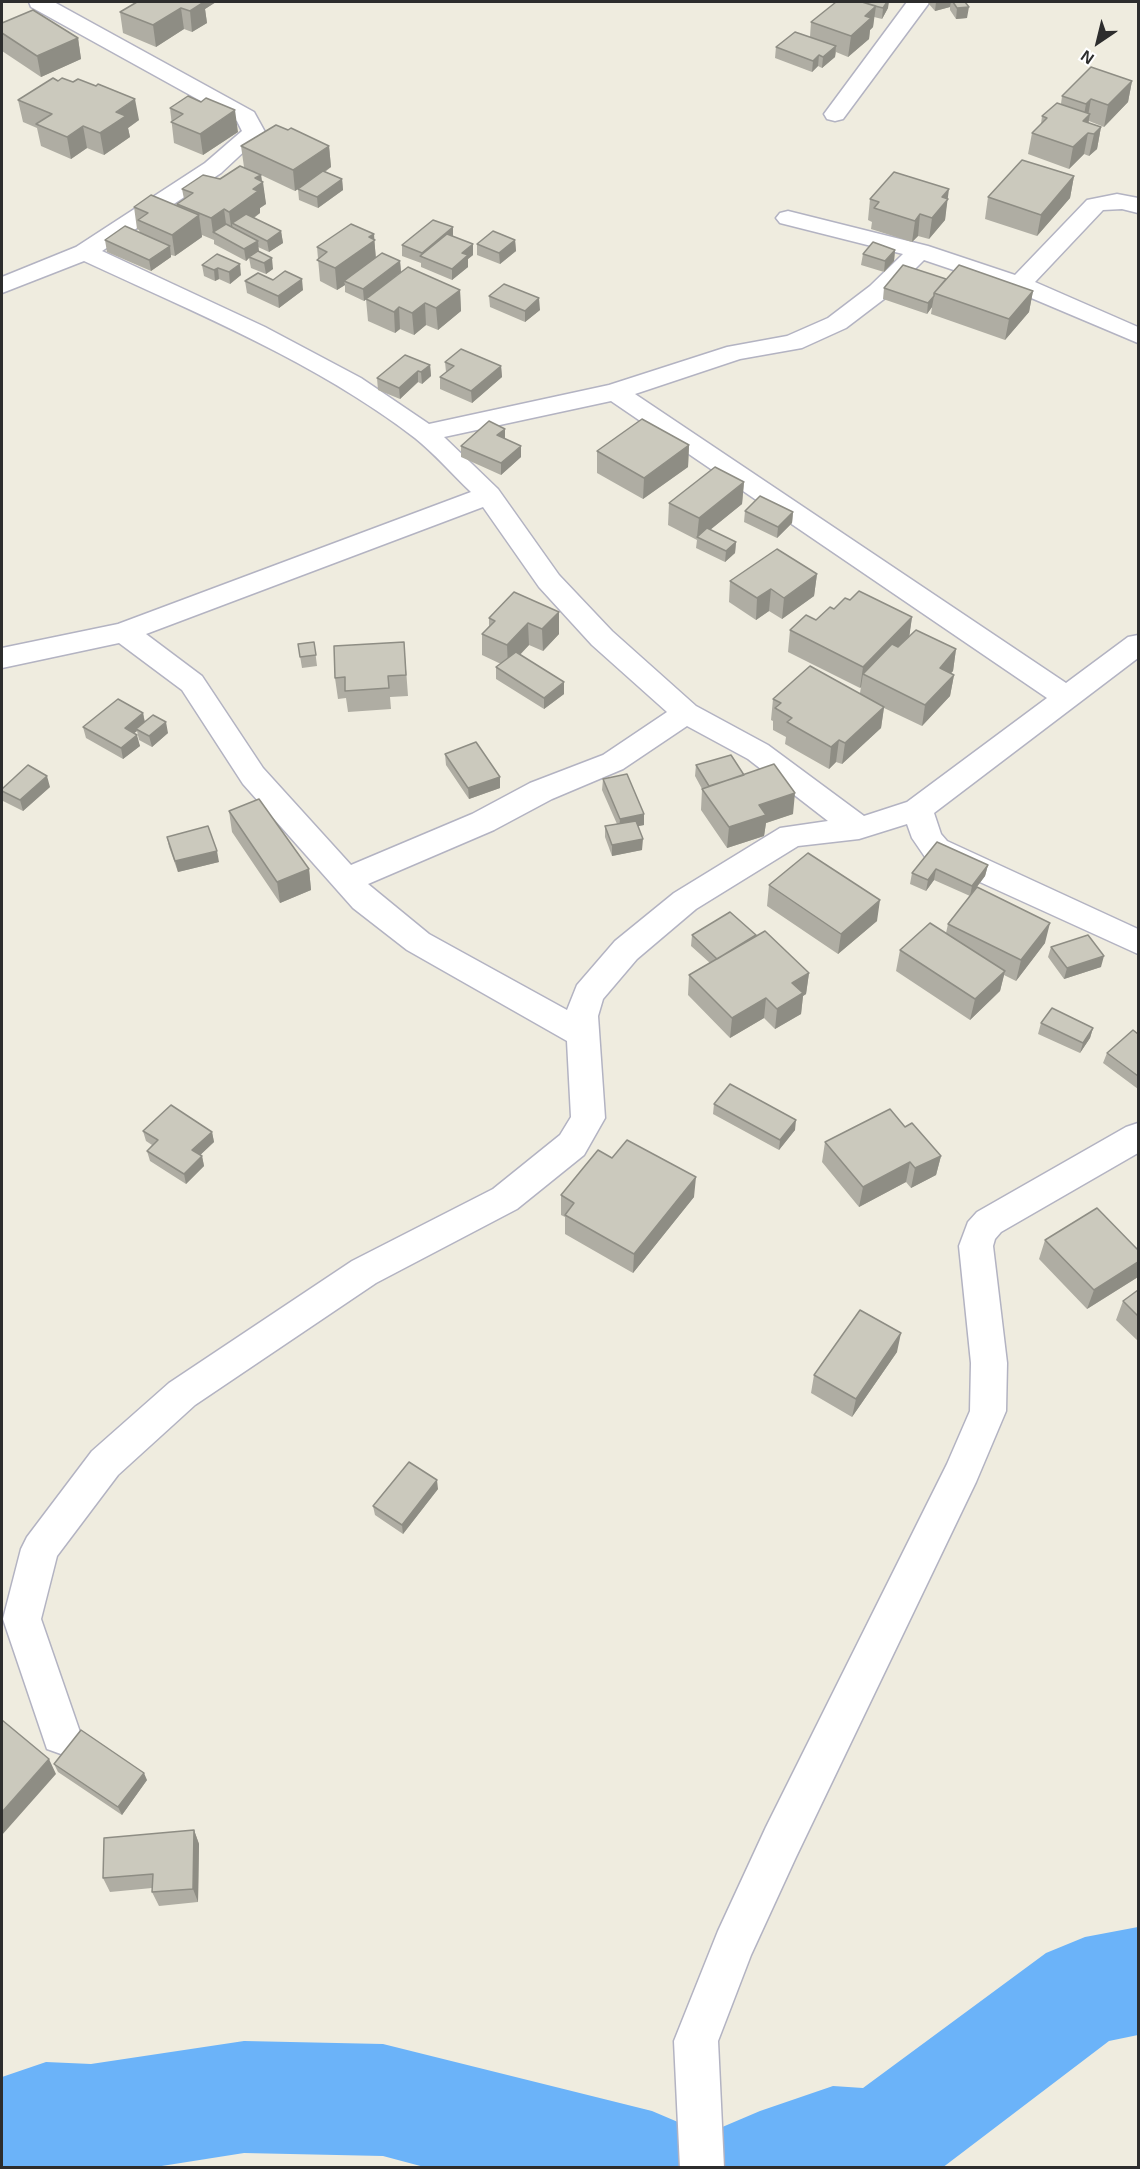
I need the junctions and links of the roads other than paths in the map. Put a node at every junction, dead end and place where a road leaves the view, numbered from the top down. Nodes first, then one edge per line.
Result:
1 (39, 2) edge
2 (917, 2) edge
3 (835, 114) dead end
4 (1138, 206) edge
5 (788, 218) dead end
6 (920, 251) junction
7 (84, 252) junction
8 (1019, 284) junction
9 (2, 286) edge
10 (1138, 336) edge
11 (615, 392) junction
12 (425, 433) junction
13 (489, 495) junction
14 (124, 632) junction
15 (1138, 644) edge
16 (2, 658) edge
17 (1067, 698) junction
18 (686, 713) junction
19 (918, 810) junction
20 (858, 828) junction
21 (346, 880) junction
22 (1138, 942) edge
23 (584, 1035) junction
24 (1138, 1137) edge
25 (60, 1735) dead end
26 (702, 2168) edge

1 - 7 street
2 - 3 street
4 - 8 street
5 - 6 street
6 - 8 street
6 - 11 street
7 - 9 street
7 - 12 street
8 - 10 street
11 - 12 street
11 - 17 street
12 - 13 street
13 - 14 street
13 - 18 street
14 - 16 street
14 - 21 street
15 - 17 street
17 - 19 street
18 - 20 street
18 - 21 street
19 - 20 street
19 - 22 street
20 - 23 street
21 - 23 street
23 - 25 street
24 - 26 street

